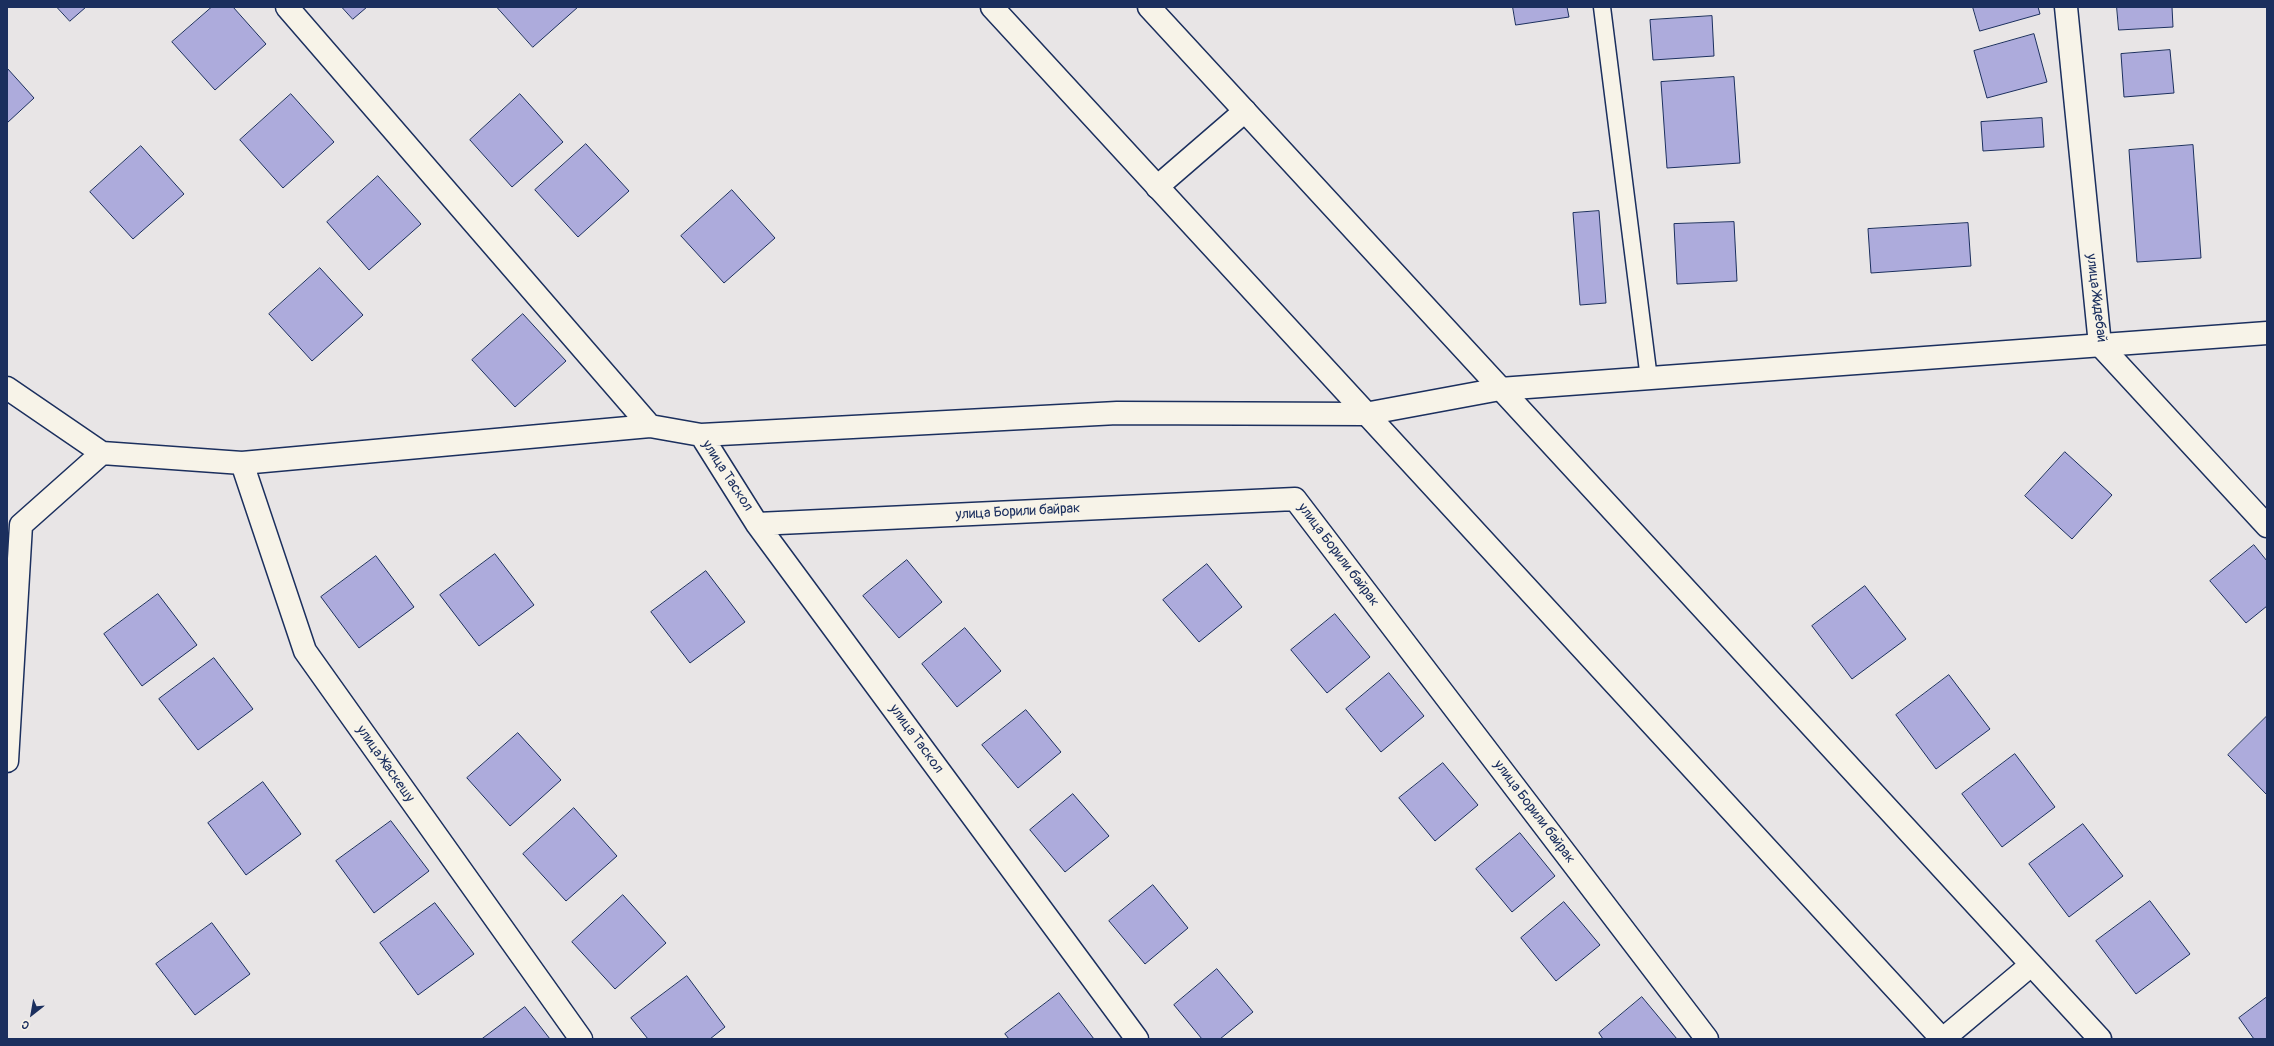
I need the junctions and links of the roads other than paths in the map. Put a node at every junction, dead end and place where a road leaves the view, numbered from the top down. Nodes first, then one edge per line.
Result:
1 (287, 7) edge
2 (992, 7) edge
3 (1149, 7) edge
4 (1602, 7) edge
5 (2066, 7) edge
6 (1245, 111) junction
7 (1158, 187) junction
8 (2267, 333) edge
9 (2100, 345) junction
10 (1649, 379) junction
11 (7, 388) edge
12 (1500, 389) junction
13 (1365, 414) junction
14 (650, 426) junction
15 (701, 435) junction
16 (102, 453) junction
17 (242, 463) junction
18 (757, 524) junction
19 (2267, 526) edge
20 (12, 594) edge
21 (7, 761) edge
22 (2031, 965) junction
23 (581, 1039) edge
24 (1137, 1039) edge
25 (1707, 1039) edge
26 (1943, 1039) edge
27 (2100, 1039) edge

1 - 14 street
2 - 7 street
3 - 6 street
4 - 10 lane
5 - 9 street, улица Жидебай
6 - 7 street
6 - 12 street
7 - 13 street
8 - 9 street
9 - 10 street
9 - 19 street, улица Жидебай
10 - 12 street
11 - 16 street
12 - 13 street
12 - 22 street
13 - 15 street
13 - 26 street
14 - 15 street
14 - 17 street
15 - 18 street, улица Таскол
16 - 17 street
16 - 20 street
17 - 23 street, улица Жаскешу
18 - 24 street, улица Таскол
18 - 25 street, улица Борили байрак
20 - 21 street
22 - 26 street
22 - 27 street

